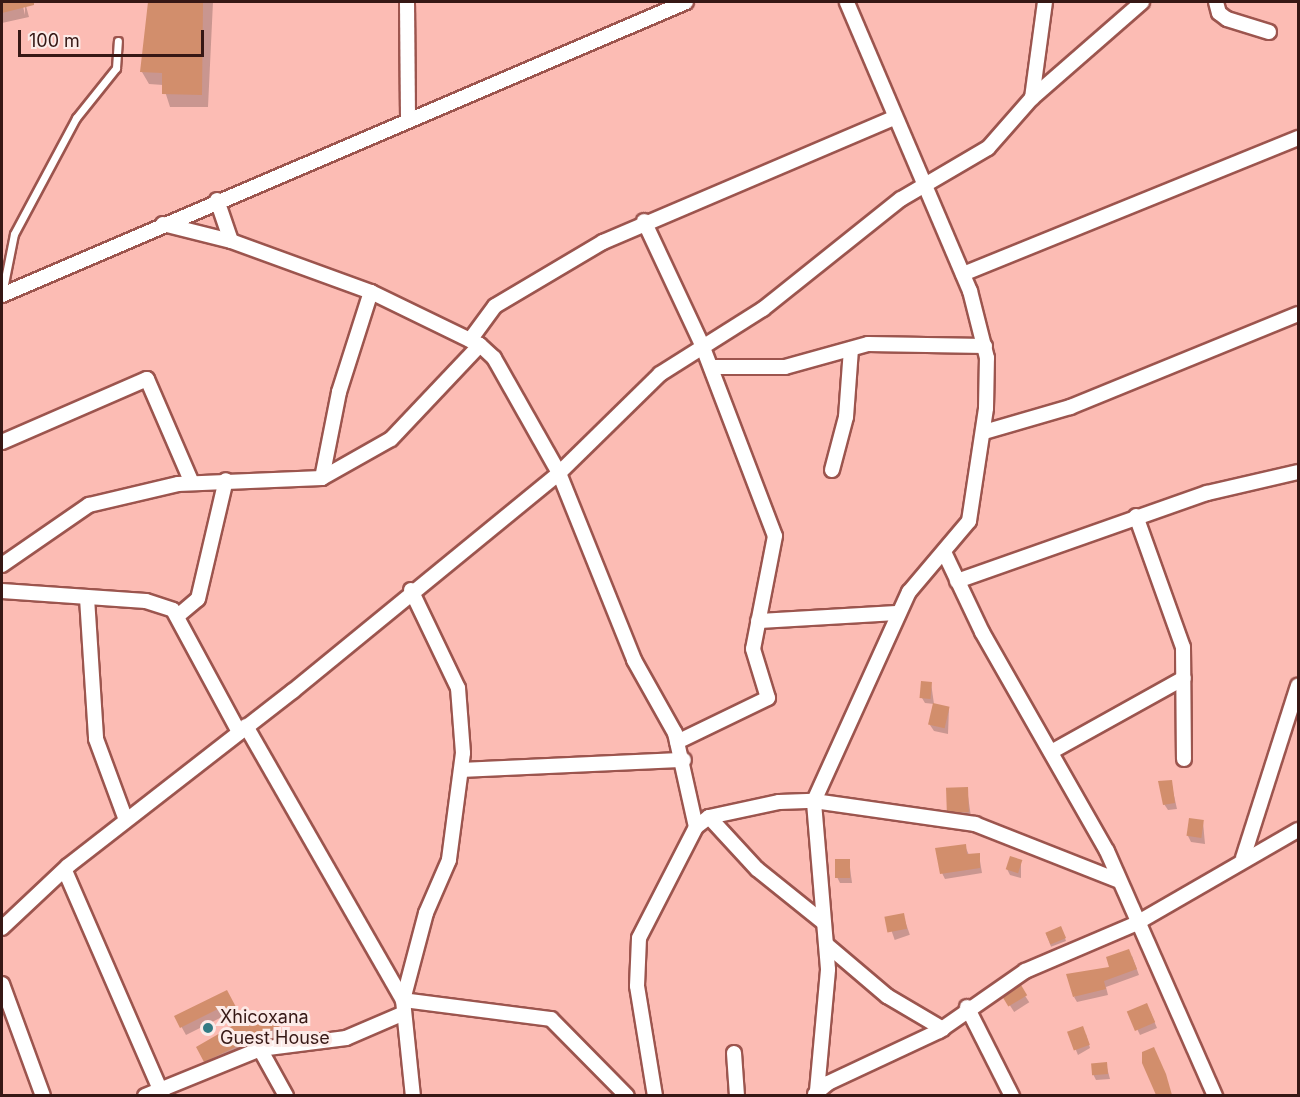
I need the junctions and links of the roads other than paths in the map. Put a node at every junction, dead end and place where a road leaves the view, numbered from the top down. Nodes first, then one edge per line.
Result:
1 (407, 2) edge
2 (686, 2) edge
3 (847, 2) edge
4 (1045, 2) edge
5 (1142, 2) edge
6 (1216, 2) edge
7 (1269, 32) dead end
8 (118, 41) dead end
9 (1032, 98) junction
10 (408, 118) junction
11 (894, 118) junction
12 (1299, 138) edge
13 (925, 184) junction
14 (217, 200) junction
15 (644, 221) junction
16 (163, 224) junction
17 (231, 242) junction
18 (963, 274) junction
19 (371, 292) junction
20 (2, 294) edge
21 (1299, 314) edge
22 (475, 342) junction
23 (702, 345) junction
24 (985, 346) junction
25 (851, 349) junction
26 (711, 367) junction
27 (984, 432) junction
28 (2, 442) edge
29 (832, 470) dead end
30 (1299, 472) edge
31 (559, 473) junction
32 (322, 478) junction
33 (226, 480) junction
34 (192, 483) junction
35 (1136, 516) junction
36 (945, 554) junction
37 (2, 565) edge
38 (957, 581) junction
39 (411, 590) junction
40 (2, 591) edge
41 (87, 598) junction
42 (898, 613) junction
43 (180, 614) junction
44 (758, 621) junction
45 (1184, 678) junction
46 (1299, 686) edge
47 (243, 729) junction
48 (677, 742) junction
49 (1051, 752) junction
50 (1184, 759) dead end
51 (684, 760) junction
52 (462, 770) junction
53 (814, 801) junction
54 (709, 817) junction
55 (126, 820) junction
56 (696, 827) junction
57 (1299, 830) edge
58 (1243, 858) junction
59 (66, 873) junction
60 (1117, 880) junction
61 (823, 922) junction
62 (1135, 924) junction
63 (2, 928) edge
64 (826, 945) junction
65 (2, 984) edge
66 (404, 1007) junction
67 (967, 1007) junction
68 (943, 1029) junction
69 (260, 1049) junction
70 (734, 1053) dead end
71 (161, 1092) edge
72 (815, 1093) edge
73 (43, 1095) edge
74 (145, 1095) edge
75 (286, 1095) edge
76 (413, 1095) edge
77 (627, 1095) edge
78 (655, 1095) edge
79 (737, 1095) edge
80 (1012, 1095) edge
81 (1215, 1095) edge

1 - 10 street
2 - 10 street
3 - 11 street
4 - 9 street
5 - 9 street
6 - 7 street
8 - 20 lane
9 - 13 street
10 - 14 street
11 - 13 street
11 - 15 street
12 - 18 street
13 - 18 street
13 - 23 street
14 - 16 street
14 - 17 street
15 - 22 street
15 - 23 street
16 - 17 street
16 - 20 street
17 - 19 street
18 - 24 street
19 - 22 street
19 - 32 street
21 - 27 street
22 - 31 street
22 - 32 street
23 - 26 street
23 - 31 street
24 - 25 street
24 - 27 street
25 - 26 street
25 - 29 street
26 - 44 street
27 - 36 street
28 - 34 street
30 - 35 street
31 - 39 street
31 - 48 street
32 - 33 street
33 - 34 street
33 - 43 street
34 - 37 street
35 - 38 street
35 - 45 street
36 - 38 street
36 - 42 street
38 - 49 street
39 - 47 street
39 - 52 street
40 - 41 street
41 - 43 street
41 - 55 street
42 - 44 street
42 - 53 street
43 - 47 street
44 - 48 street
45 - 49 street
45 - 50 street
46 - 58 street
47 - 55 street
47 - 66 street
48 - 51 street
49 - 60 street
51 - 52 street
51 - 56 street
52 - 66 street
53 - 54 street
53 - 60 street
53 - 61 street
54 - 56 street
54 - 61 street
55 - 59 street
56 - 78 street
57 - 58 street
58 - 62 street
59 - 63 street
59 - 71 street
60 - 62 street
61 - 64 street
62 - 67 street
62 - 81 street
64 - 68 street
64 - 72 street
65 - 73 street
66 - 69 street
66 - 76 street
66 - 77 street
67 - 68 street
67 - 80 street
68 - 72 street
69 - 71 street
69 - 75 street
70 - 79 street
71 - 74 street

